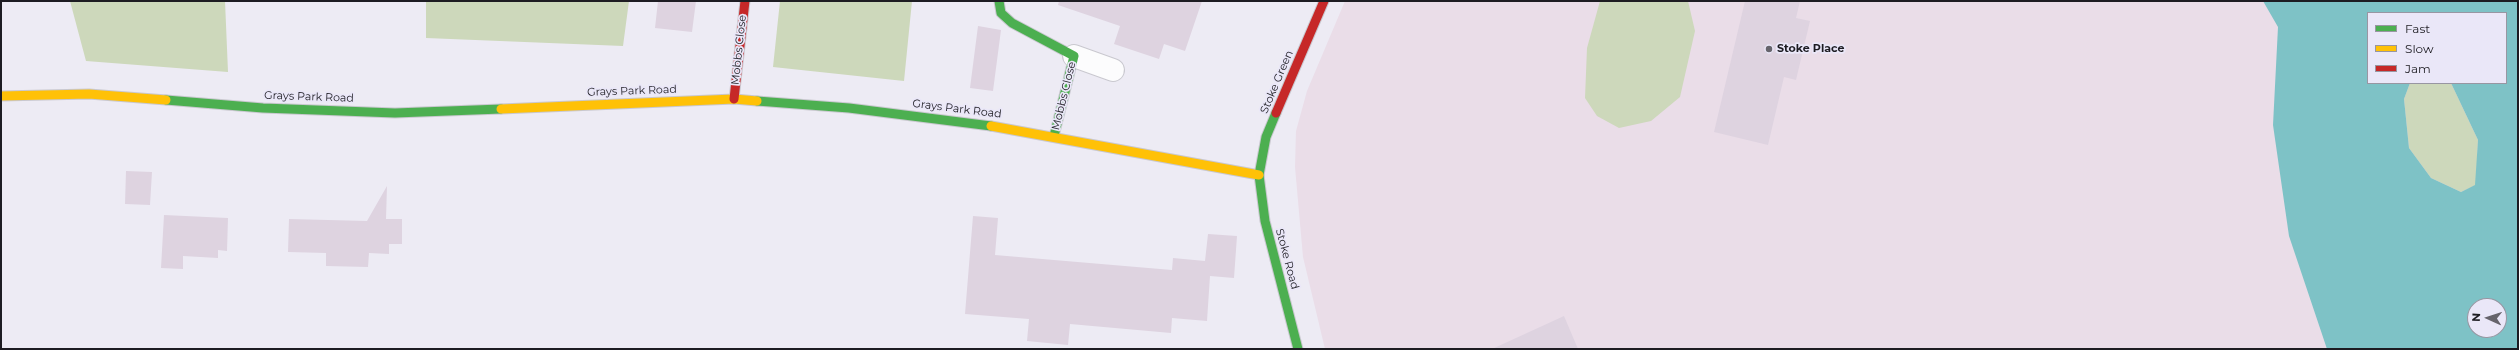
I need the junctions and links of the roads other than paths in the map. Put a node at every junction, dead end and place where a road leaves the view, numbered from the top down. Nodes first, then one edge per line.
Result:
1 (745, 1) edge
2 (999, 1) edge
3 (1324, 1) edge
4 (1074, 56) junction
5 (1112, 70) dead end
6 (1, 96) edge
7 (734, 99) junction
8 (1054, 136) junction
9 (1259, 175) junction
10 (1298, 349) edge

1 - 7 main road, Mobbs Close
2 - 4 main road, Mobbs Close
3 - 9 main road, Stoke Green
4 - 5 street, Mobbs Close
4 - 8 main road, Mobbs Close
6 - 7 main road, Grays Park Road
7 - 8 main road, Grays Park Road
8 - 9 main road, Grays Park Road
9 - 10 main road, Stoke Road

